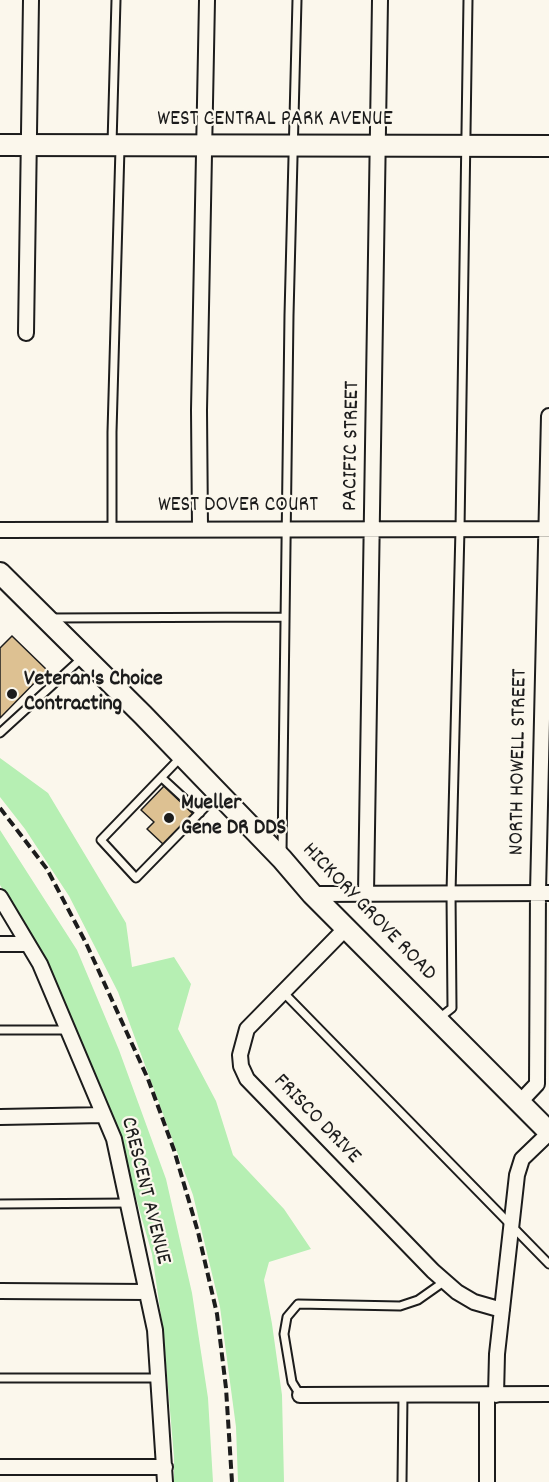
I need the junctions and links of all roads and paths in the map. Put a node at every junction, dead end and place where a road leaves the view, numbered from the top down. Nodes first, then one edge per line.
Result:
1 (31, 0) edge
2 (116, 0) edge
3 (207, 0) edge
4 (297, 0) edge
5 (380, 0) edge
6 (468, 0) edge
7 (0, 145) edge
8 (29, 145) junction
9 (116, 145) junction
10 (204, 145) junction
11 (294, 146) junction
12 (378, 146) junction
13 (466, 146) junction
14 (549, 146) edge
15 (26, 333) dead end
16 (549, 416) edge
17 (200, 528) junction
18 (286, 528) junction
19 (372, 528) junction
20 (112, 529) junction
21 (460, 529) junction
22 (548, 529) edge
23 (0, 530) edge
24 (0, 573) edge
25 (284, 617) junction
26 (46, 618) junction
27 (84, 656) junction
28 (0, 733) edge
29 (182, 756) junction
30 (162, 777) junction
31 (218, 794) junction
32 (200, 813) junction
33 (282, 859) junction
34 (544, 892) edge
35 (366, 893) junction
36 (451, 893) junction
37 (312, 894) junction
38 (0, 897) edge
39 (346, 928) junction
40 (0, 944) edge
41 (28, 944) junction
42 (282, 991) junction
43 (438, 1019) junction
44 (0, 1030) edge
45 (68, 1030) junction
46 (520, 1102) junction
47 (104, 1115) junction
48 (0, 1117) edge
49 (549, 1133) edge
50 (128, 1203) junction
51 (0, 1204) edge
52 (511, 1225) junction
53 (549, 1264) edge
54 (445, 1281) junction
55 (0, 1292) edge
56 (147, 1292) junction
57 (502, 1310) junction
58 (0, 1378) edge
59 (160, 1378) junction
60 (549, 1394) edge
61 (300, 1395) joint
62 (403, 1395) junction
63 (492, 1395) junction
64 (0, 1467) edge
65 (165, 1467) junction
66 (165, 1482) edge
67 (402, 1482) edge
68 (487, 1482) edge

1 - 8 street
2 - 9 lane
3 - 10 street
4 - 11 lane
5 - 12 street, PACIFIC STREET
6 - 13 lane
7 - 8 main road, WEST CENTRAL PARK AVENUE
8 - 9 main road, WEST CENTRAL PARK AVENUE
8 - 15 street
9 - 10 main road, WEST CENTRAL PARK AVENUE
9 - 20 lane
10 - 11 main road, WEST CENTRAL PARK AVENUE
10 - 17 street
11 - 12 main road, WEST CENTRAL PARK AVENUE
11 - 18 lane
12 - 13 main road, WEST CENTRAL PARK AVENUE
12 - 19 street, PACIFIC STREET
13 - 14 main road, WEST CENTRAL PARK AVENUE
13 - 21 lane
16 - 22 street, NORTH HOWELL STREET
17 - 18 street, WEST DOVER COURT
17 - 20 street, WEST DOVER COURT
18 - 19 street, WEST DOVER COURT
18 - 25 lane
19 - 21 street, WEST DOVER COURT
19 - 35 street, PACIFIC STREET
20 - 23 street, WEST DOVER COURT
21 - 22 street, WEST DOVER COURT
21 - 36 lane
22 - 34 street, NORTH HOWELL STREET
24 - 26 main road, HICKORY GROVE ROAD
25 - 26 lane
25 - 33 lane
26 - 27 main road, HICKORY GROVE ROAD
27 - 28 lane
27 - 29 main road, HICKORY GROVE ROAD
29 - 30 lane
29 - 31 main road, HICKORY GROVE ROAD
30 - 32 lane
30 - 32 lane
31 - 32 lane
31 - 33 main road, HICKORY GROVE ROAD
33 - 37 main road, HICKORY GROVE ROAD
34 - 36 street
34 - 46 street, NORTH HOWELL STREET
35 - 36 street
35 - 37 street
36 - 43 lane
37 - 39 main road, HICKORY GROVE ROAD
38 - 41 street, CRESCENT AVENUE
39 - 42 street, FRISCO DRIVE
39 - 43 main road, HICKORY GROVE ROAD
40 - 41 street
41 - 45 street, CRESCENT AVENUE
42 - 52 lane
42 - 54 street, FRISCO DRIVE
43 - 46 main road, HICKORY GROVE ROAD
44 - 45 lane
45 - 47 street, CRESCENT AVENUE
46 - 49 main road, HICKORY GROVE ROAD
47 - 48 street
47 - 50 street, CRESCENT AVENUE
49 - 52 street
50 - 51 lane
50 - 56 street, CRESCENT AVENUE
52 - 53 lane
52 - 57 street
54 - 57 street, FRISCO DRIVE
54 - 61 lane
55 - 56 street
56 - 59 street, CRESCENT AVENUE
57 - 63 street
58 - 59 lane
59 - 65 street, CRESCENT AVENUE
60 - 63 street
61 - 62 street
62 - 63 street
62 - 67 lane
63 - 68 street
64 - 65 street
65 - 66 street, CRESCENT AVENUE

